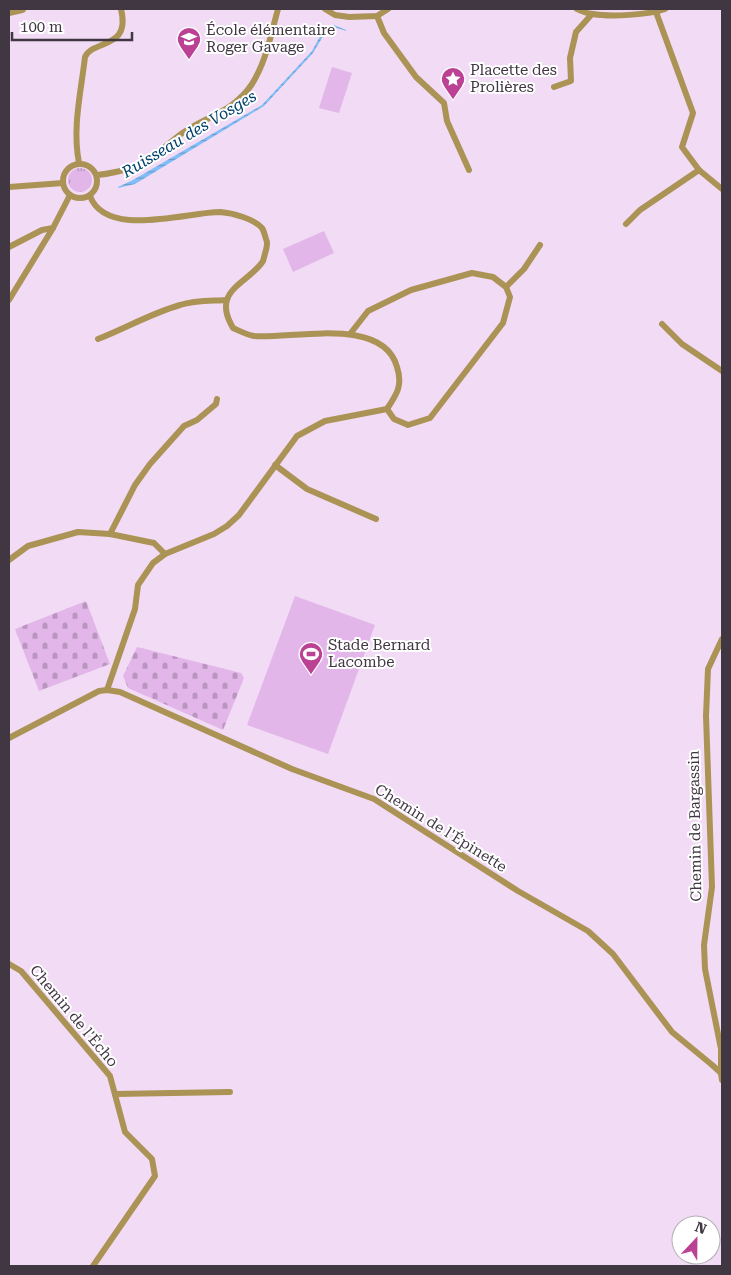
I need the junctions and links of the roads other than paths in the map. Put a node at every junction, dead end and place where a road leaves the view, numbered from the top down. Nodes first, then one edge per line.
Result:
1 (22, 9) edge
2 (121, 9) edge
3 (278, 9) edge
4 (325, 9) edge
5 (388, 9) edge
6 (578, 9) edge
7 (665, 9) edge
8 (9, 12) edge
9 (656, 12) junction
10 (592, 14) junction
11 (377, 16) junction
12 (554, 87) dead end
13 (79, 163) junction
14 (469, 170) dead end
15 (699, 170) junction
16 (97, 175) junction
17 (63, 183) junction
18 (9, 187) edge
19 (722, 189) edge
20 (70, 195) junction
21 (90, 196) junction
22 (626, 224) dead end
23 (53, 228) junction
24 (540, 245) dead end
25 (9, 247) edge
26 (506, 287) junction
27 (9, 300) edge
28 (226, 300) junction
29 (662, 324) dead end
30 (350, 334) junction
31 (98, 339) dead end
32 (722, 371) edge
33 (217, 399) dead end
34 (387, 409) junction
35 (275, 465) junction
36 (376, 520) dead end
37 (110, 534) junction
38 (165, 554) junction
39 (9, 560) edge
40 (722, 639) edge
41 (107, 690) junction
42 (9, 738) edge
43 (9, 964) edge
44 (721, 1077) edge
45 (230, 1092) dead end
46 (115, 1094) junction
47 (94, 1266) edge

1 - 8 street
2 - 13 street
3 - 16 street
4 - 11 street
5 - 11 street
6 - 10 street
7 - 9 street
9 - 10 street
9 - 15 street
10 - 12 street
11 - 14 street
13 - 16 street
13 - 17 street
15 - 19 street
15 - 22 street
16 - 21 street
17 - 18 street
17 - 20 street
20 - 21 street
20 - 23 street
21 - 28 street
23 - 25 street
23 - 27 street
24 - 26 street
26 - 30 street
26 - 34 street
28 - 30 street
28 - 31 street
29 - 32 street
30 - 34 street
33 - 37 street
34 - 35 street
35 - 36 street
35 - 38 street
37 - 38 street
37 - 39 street
38 - 41 street
40 - 44 street, Chemin de Bargassin
41 - 42 street
41 - 44 street, Chemin de l'Épinette
43 - 46 street, Chemin de l'Écho
45 - 46 street
46 - 47 street, Chemin de l'Écho

